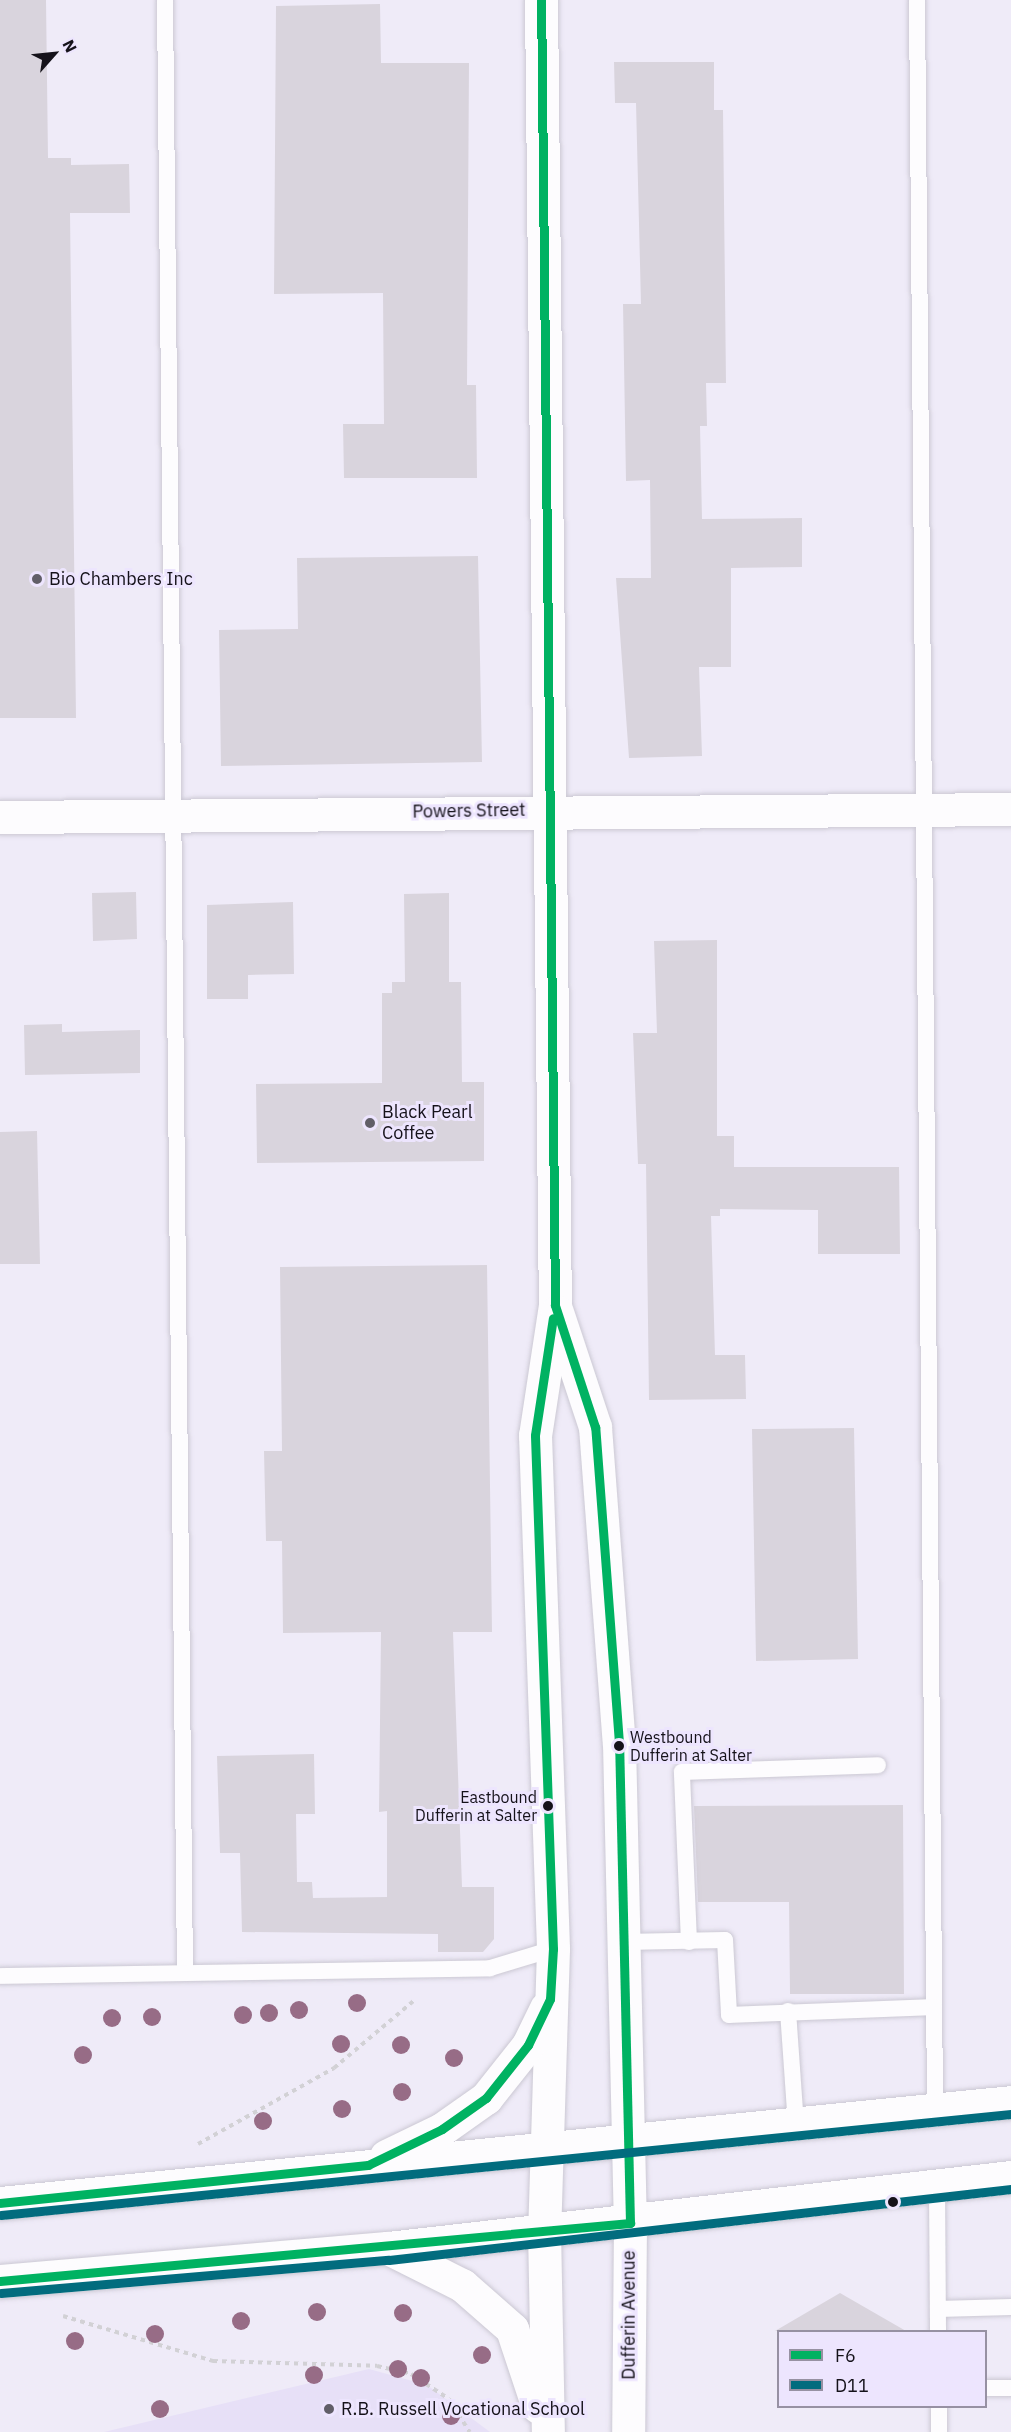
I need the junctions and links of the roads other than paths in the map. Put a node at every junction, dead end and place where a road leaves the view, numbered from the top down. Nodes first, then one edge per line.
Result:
1 (165, 0) edge
2 (541, 0) edge
3 (917, 0) edge
4 (921, 809) junction
5 (1011, 809) edge
6 (548, 810) junction
7 (174, 815) junction
8 (0, 817) edge
9 (555, 1305) junction
10 (878, 1765) dead end
11 (623, 1942) junction
12 (688, 1942) junction
13 (554, 1948) junction
14 (185, 1973) junction
15 (0, 1976) edge
16 (550, 1999) junction
17 (934, 2007) junction
18 (789, 2011) junction
19 (1011, 2102) edge
20 (935, 2109) junction
21 (796, 2125) junction
22 (627, 2142) junction
23 (547, 2151) junction
24 (368, 2165) junction
25 (1011, 2177) edge
26 (937, 2187) junction
27 (0, 2203) edge
28 (630, 2223) junction
29 (544, 2229) junction
30 (388, 2248) junction
31 (0, 2281) edge
32 (1011, 2307) edge
33 (938, 2309) junction
34 (938, 2330) edge
35 (987, 2388) edge
36 (1011, 2388) edge
37 (939, 2408) edge
38 (547, 2432) edge
39 (628, 2432) edge
40 (939, 2432) edge

1 - 7 lane
2 - 6 main road, Dufferin Avenue
3 - 4 lane
4 - 5 main road, Powers Street
4 - 6 main road, Powers Street
4 - 17 lane
6 - 7 main road, Powers Street
6 - 9 main road, Dufferin Avenue
7 - 8 main road, Powers Street
7 - 14 lane
9 - 11 main road, Dufferin Avenue
9 - 13 main road, Dufferin Avenue
10 - 12 lane
11 - 12 lane
11 - 22 main road, Dufferin Avenue
12 - 18 lane
13 - 14 lane
13 - 16 main road, Dufferin Avenue
14 - 15 lane
16 - 23 main road, Dufferin Avenue
16 - 24 main road
17 - 18 lane
17 - 20 lane
18 - 21 lane
19 - 20 main road
20 - 21 main road
21 - 22 main road
22 - 23 main road
22 - 28 main road, Dufferin Avenue
23 - 24 main road
23 - 29 main road, Dufferin Avenue
24 - 27 main road
25 - 26 main road
26 - 28 main road
26 - 33 lane
28 - 29 main road
28 - 39 main road, Dufferin Avenue
29 - 30 main road
29 - 38 main road, Dufferin Avenue
30 - 31 main road
30 - 38 main road
32 - 33 lane
33 - 34 lane
35 - 36 lane
37 - 40 lane

